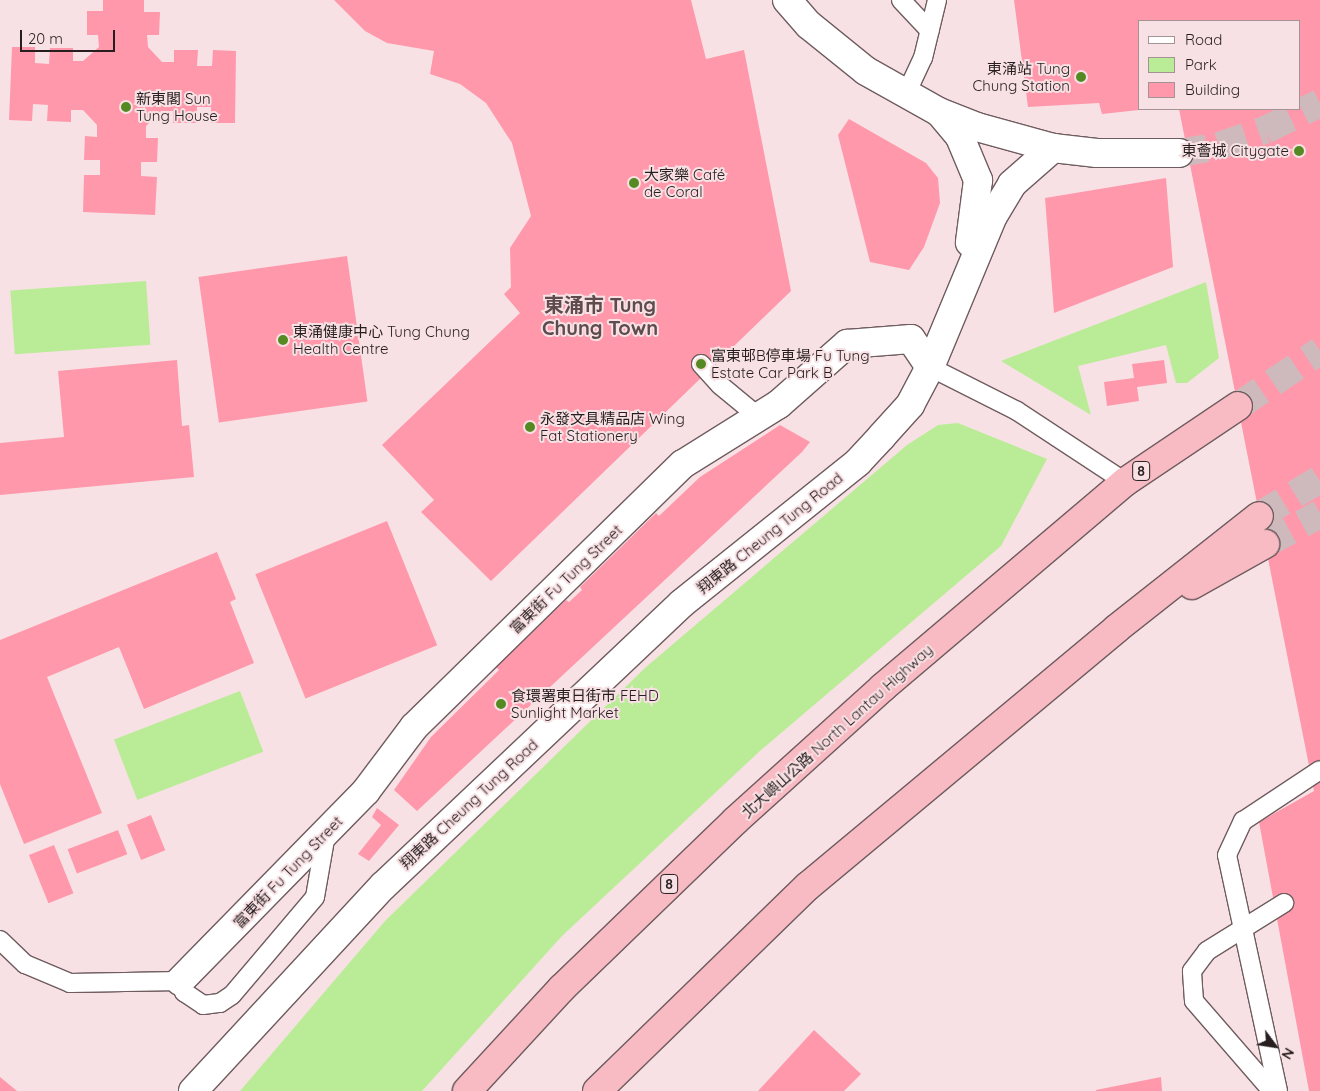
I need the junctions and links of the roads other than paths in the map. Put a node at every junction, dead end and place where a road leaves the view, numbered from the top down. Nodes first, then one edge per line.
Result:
1 (787, 0) edge
2 (901, 0) edge
3 (937, 0) edge
4 (930, 30) junction
5 (906, 94) junction
6 (939, 112) junction
7 (1053, 148) junction
8 (1179, 153) tunnel mouth
9 (963, 280) junction
10 (701, 364) dead end
11 (930, 367) junction
12 (1238, 406) tunnel mouth
13 (760, 418) junction
14 (1125, 482) junction
15 (1259, 516) tunnel mouth
16 (1264, 544) tunnel mouth
17 (1116, 629) junction
18 (1320, 770) edge
19 (326, 834) junction
20 (1284, 903) dead end
21 (1243, 928) junction
22 (0, 940) edge
23 (180, 981) junction
24 (193, 1091) edge
25 (467, 1091) edge
26 (597, 1091) edge
27 (1272, 1091) edge
28 (1278, 1091) edge

1 - 5 street
2 - 4 lane
3 - 4 lane
4 - 5 lane
5 - 6 street
6 - 7 street
6 - 9 street
7 - 8 street
7 - 9 street
9 - 11 street
10 - 13 lane
11 - 13 street, 富東街 Fu Tung Street
11 - 14 lane
11 - 24 street, 翔東路 Cheung Tung Road
12 - 14 highway, 北大嶼山公路 North Lantau Highway / 8
13 - 19 street, 富東街 Fu Tung Street
14 - 25 highway, 北大嶼山公路 North Lantau Highway / 8
15 - 17 highway
16 - 17 highway
17 - 26 highway
18 - 21 lane
19 - 23 street, 富東街 Fu Tung Street
19 - 23 lane
20 - 21 lane
21 - 27 lane
21 - 28 lane
22 - 23 lane

